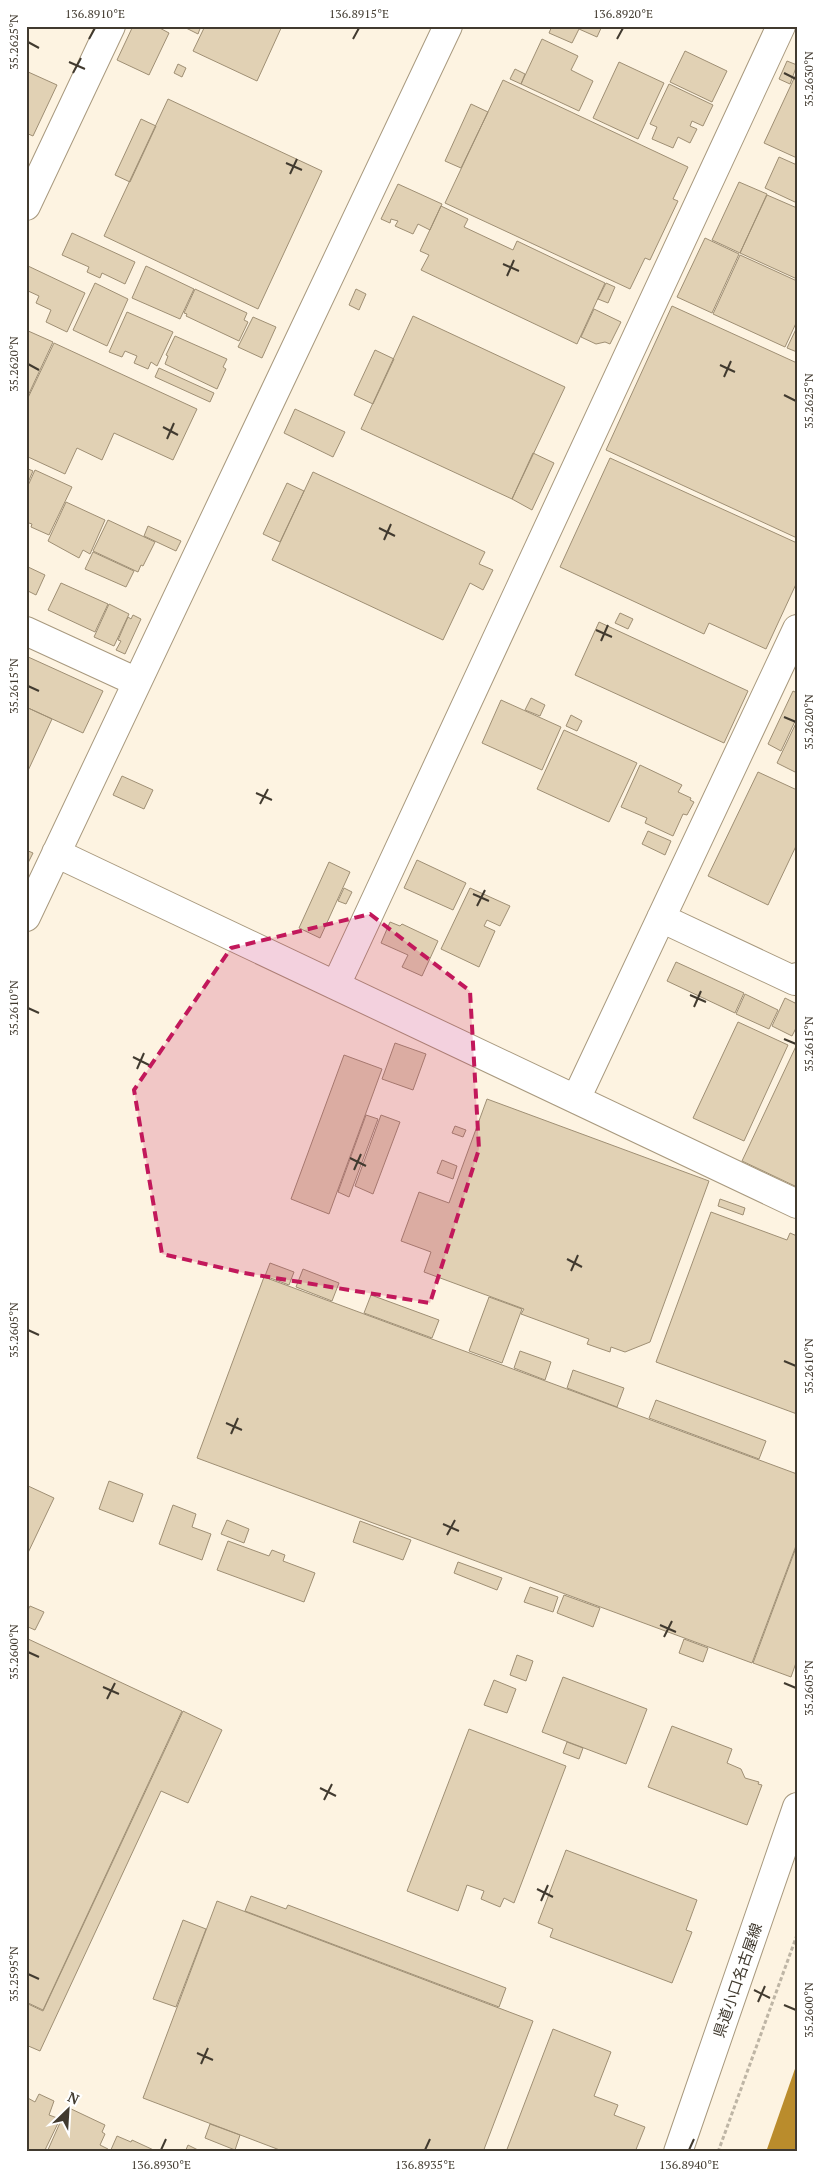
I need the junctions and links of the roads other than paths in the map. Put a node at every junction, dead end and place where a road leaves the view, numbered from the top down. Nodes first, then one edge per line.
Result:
1 (111, 26) edge
2 (448, 26) edge
3 (781, 26) edge
4 (26, 206) edge
5 (797, 629) edge
6 (26, 631) edge
7 (137, 682) junction
8 (56, 854) junction
9 (26, 918) edge
10 (661, 918) junction
11 (797, 977) edge
12 (336, 985) junction
13 (576, 1099) junction
14 (797, 1204) edge
15 (797, 1807) edge
16 (678, 2152) edge

1 - 4 street
2 - 7 street
3 - 12 street
5 - 10 street
6 - 7 street
7 - 8 street
8 - 9 street
8 - 12 street
10 - 11 street
10 - 13 street
12 - 13 street
13 - 14 street
15 - 16 street, 県道小口名古屋線

